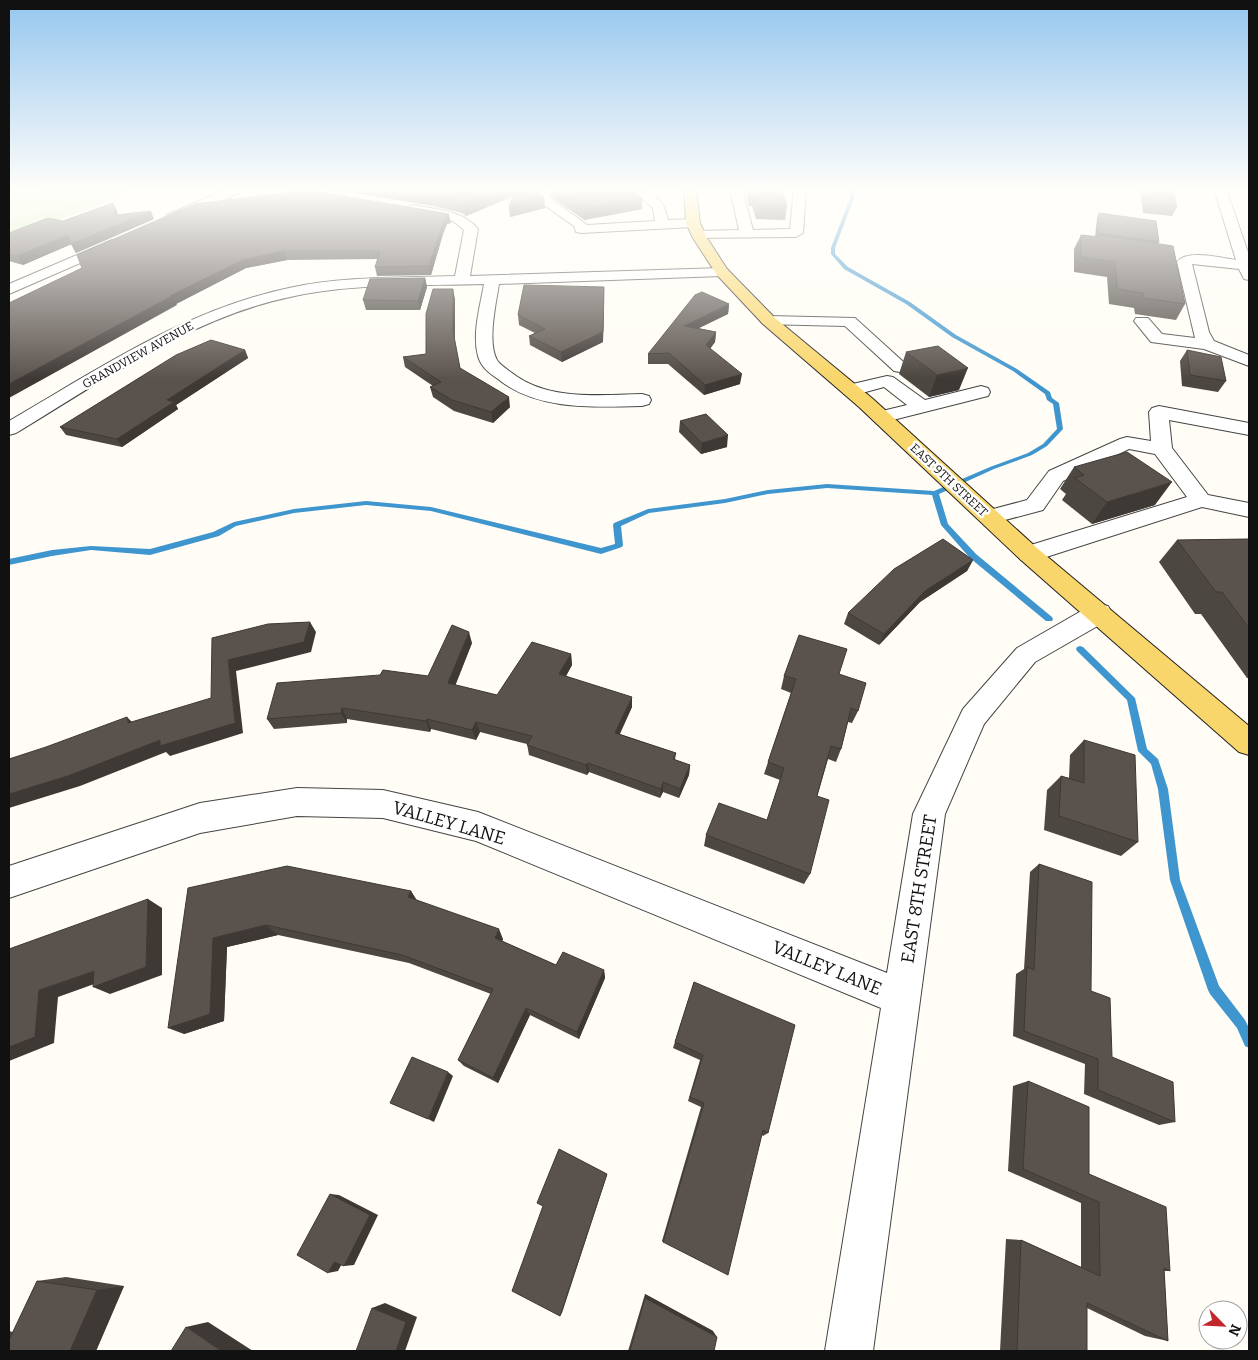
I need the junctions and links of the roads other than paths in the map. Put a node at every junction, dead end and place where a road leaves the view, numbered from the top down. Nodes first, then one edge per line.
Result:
1 (94, 252) edge
2 (467, 252) edge
3 (710, 252) edge
4 (1241, 252) edge
5 (1247, 270) edge
6 (722, 272) junction
7 (462, 279) junction
8 (492, 279) junction
9 (9, 289) edge
10 (1142, 321) dead end
11 (769, 322) junction
12 (1207, 344) junction
13 (1249, 361) edge
14 (900, 367) dead end
15 (851, 390) junction
16 (981, 392) dead end
17 (642, 400) dead end
18 (922, 407) junction
19 (881, 417) junction
20 (9, 429) edge
21 (1249, 429) edge
22 (1162, 449) junction
23 (1201, 500) junction
24 (1249, 510) edge
25 (990, 517) junction
26 (1029, 554) junction
27 (1099, 613) junction
28 (1249, 743) edge
29 (9, 882) edge
30 (902, 998) junction
31 (848, 1351) edge

1 - 9 street
2 - 7 street
3 - 6 main road, EAST 9TH STREET
4 - 5 street
5 - 12 street
6 - 8 street, GRANDVIEW AVENUE
6 - 11 main road, EAST 9TH STREET
7 - 8 street, GRANDVIEW AVENUE
7 - 20 street, GRANDVIEW AVENUE
8 - 17 street
10 - 12 street
11 - 14 street
11 - 15 main road, EAST 9TH STREET
12 - 13 street
15 - 18 street
15 - 19 main road, EAST 9TH STREET
16 - 18 street
18 - 19 street
19 - 25 main road, EAST 9TH STREET
21 - 22 street
22 - 23 street
22 - 25 street
23 - 24 street
23 - 26 street
25 - 26 main road, EAST 9TH STREET
26 - 27 main road, EAST 9TH STREET
27 - 28 main road, EAST 9TH STREET
27 - 30 street, EAST 8TH STREET
29 - 30 street, VALLEY LANE
30 - 31 street, EAST 8TH STREET

